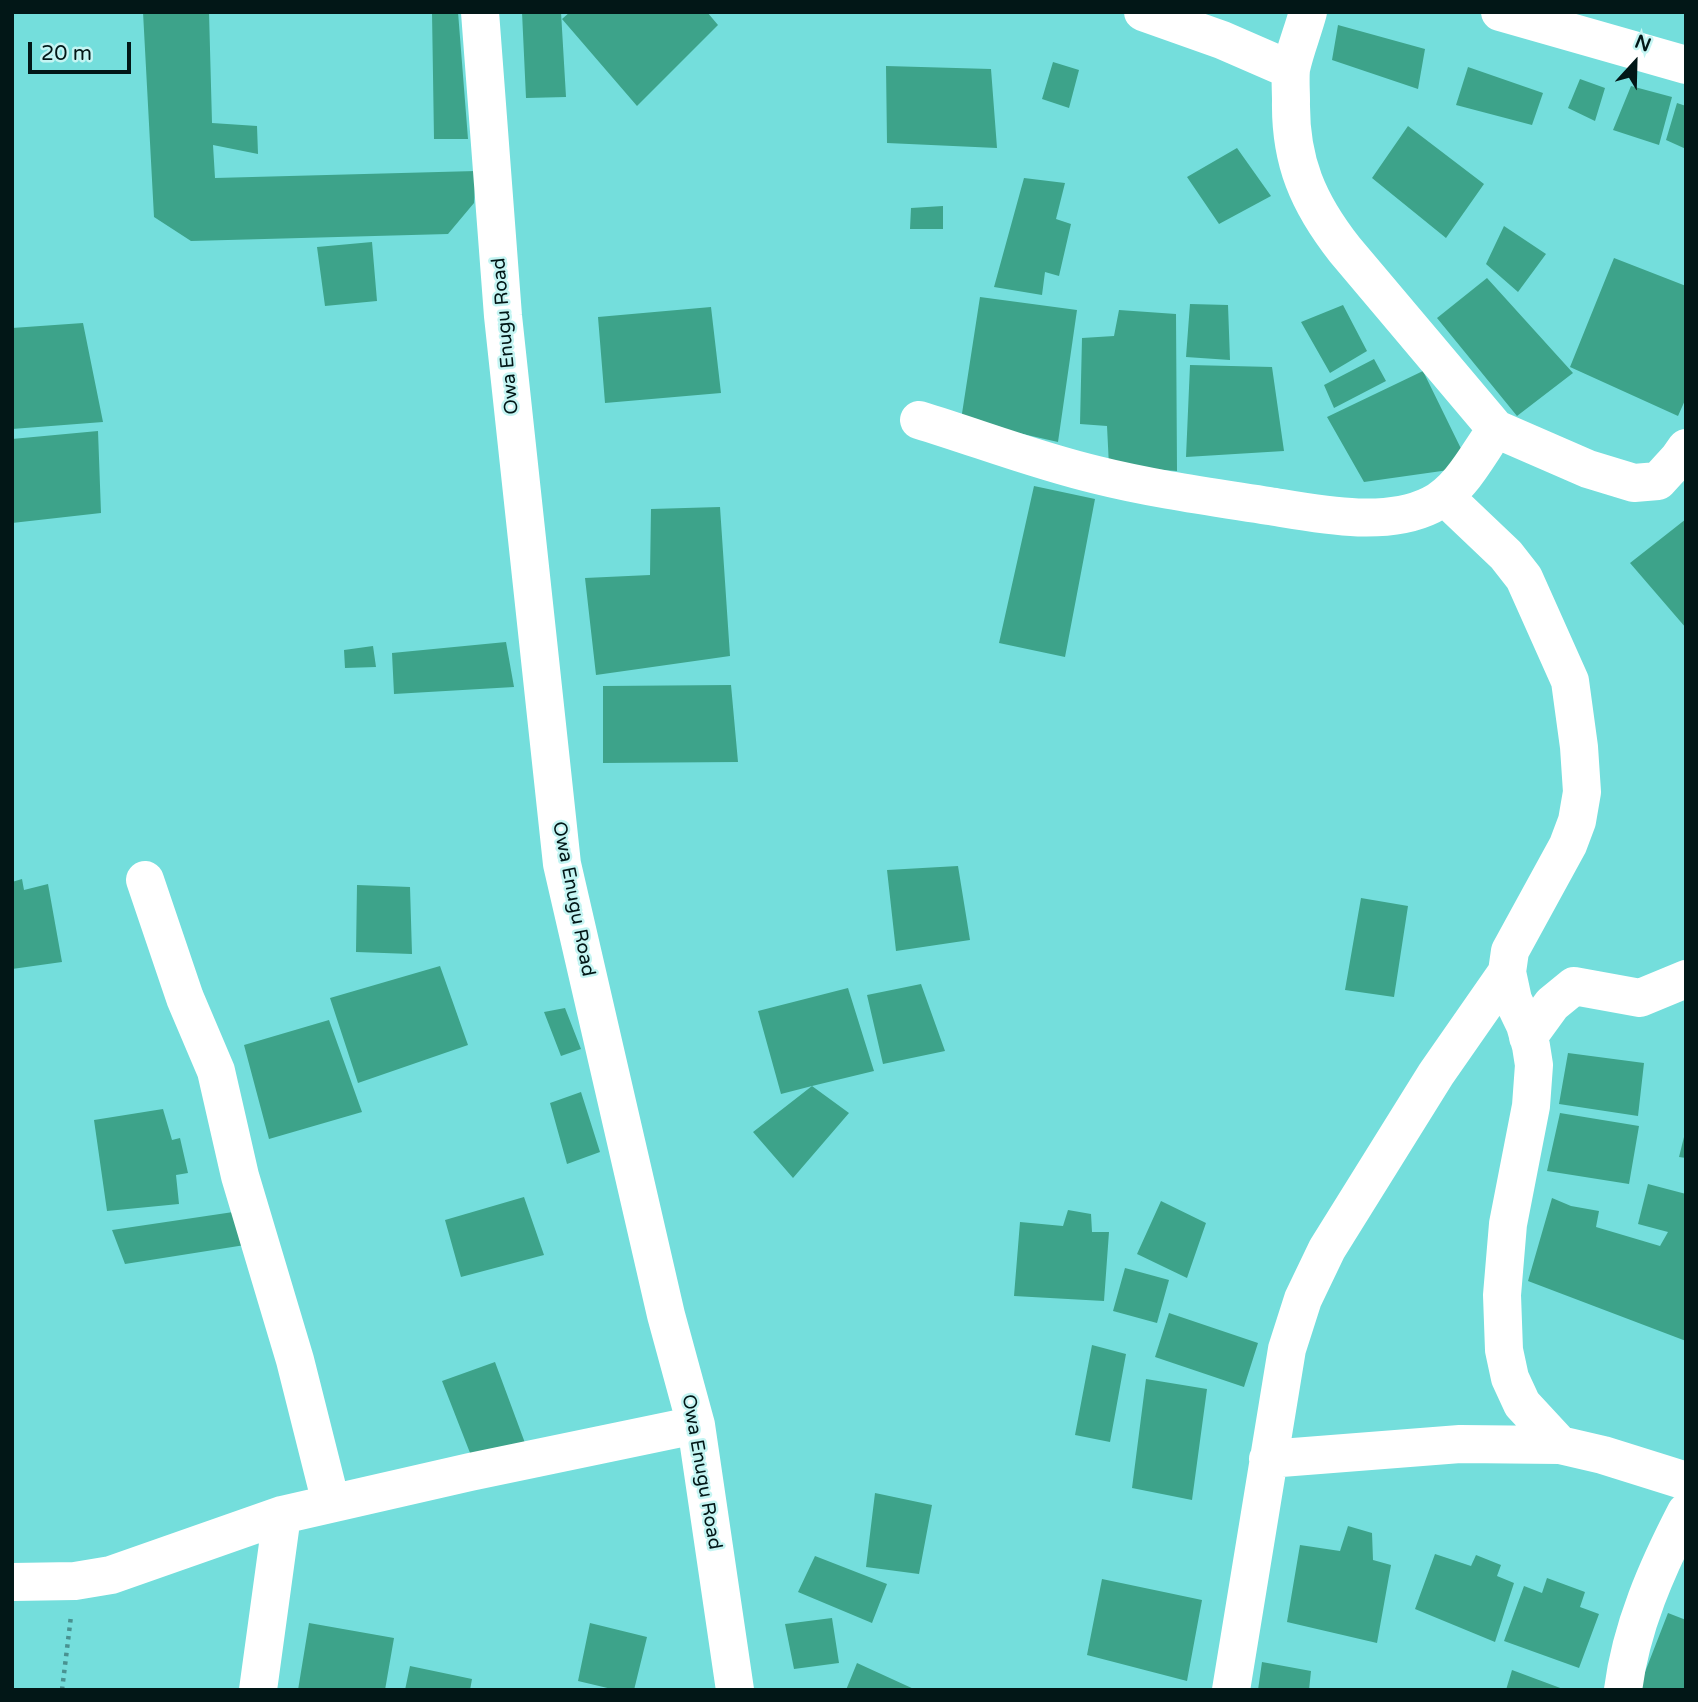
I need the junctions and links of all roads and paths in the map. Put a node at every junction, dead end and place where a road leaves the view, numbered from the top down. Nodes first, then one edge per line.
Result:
1 (480, 12) edge
2 (1143, 12) edge
3 (1308, 12) edge
4 (1500, 12) edge
5 (1686, 65) edge
6 (1291, 70) junction
7 (919, 420) dead end
8 (1496, 429) junction
9 (1686, 448) edge
10 (1445, 497) junction
11 (145, 880) dead end
12 (1507, 972) junction
13 (1686, 979) edge
14 (1528, 1037) junction
15 (696, 1425) junction
16 (1560, 1445) junction
17 (1268, 1459) junction
18 (1686, 1481) edge
19 (331, 1503) junction
20 (1686, 1512) edge
21 (282, 1515) junction
22 (75, 1581) junction
23 (12, 1582) edge
24 (62, 1690) edge
25 (258, 1690) edge
26 (735, 1690) edge
27 (1231, 1690) edge
28 (1623, 1690) edge

1 - 15 main road, Owa Enugu Road
2 - 6 main road
3 - 6 main road
4 - 5 main road
6 - 8 main road
7 - 10 main road
8 - 9 main road
8 - 10 main road
10 - 12 main road
11 - 19 main road
12 - 14 main road
12 - 17 main road
13 - 14 main road
14 - 16 main road
15 - 19 main road
15 - 26 main road, Owa Enugu Road
16 - 17 main road
16 - 18 main road
17 - 27 main road
19 - 21 main road
20 - 28 main road
21 - 22 main road
21 - 25 main road
22 - 23 main road
22 - 24 path

